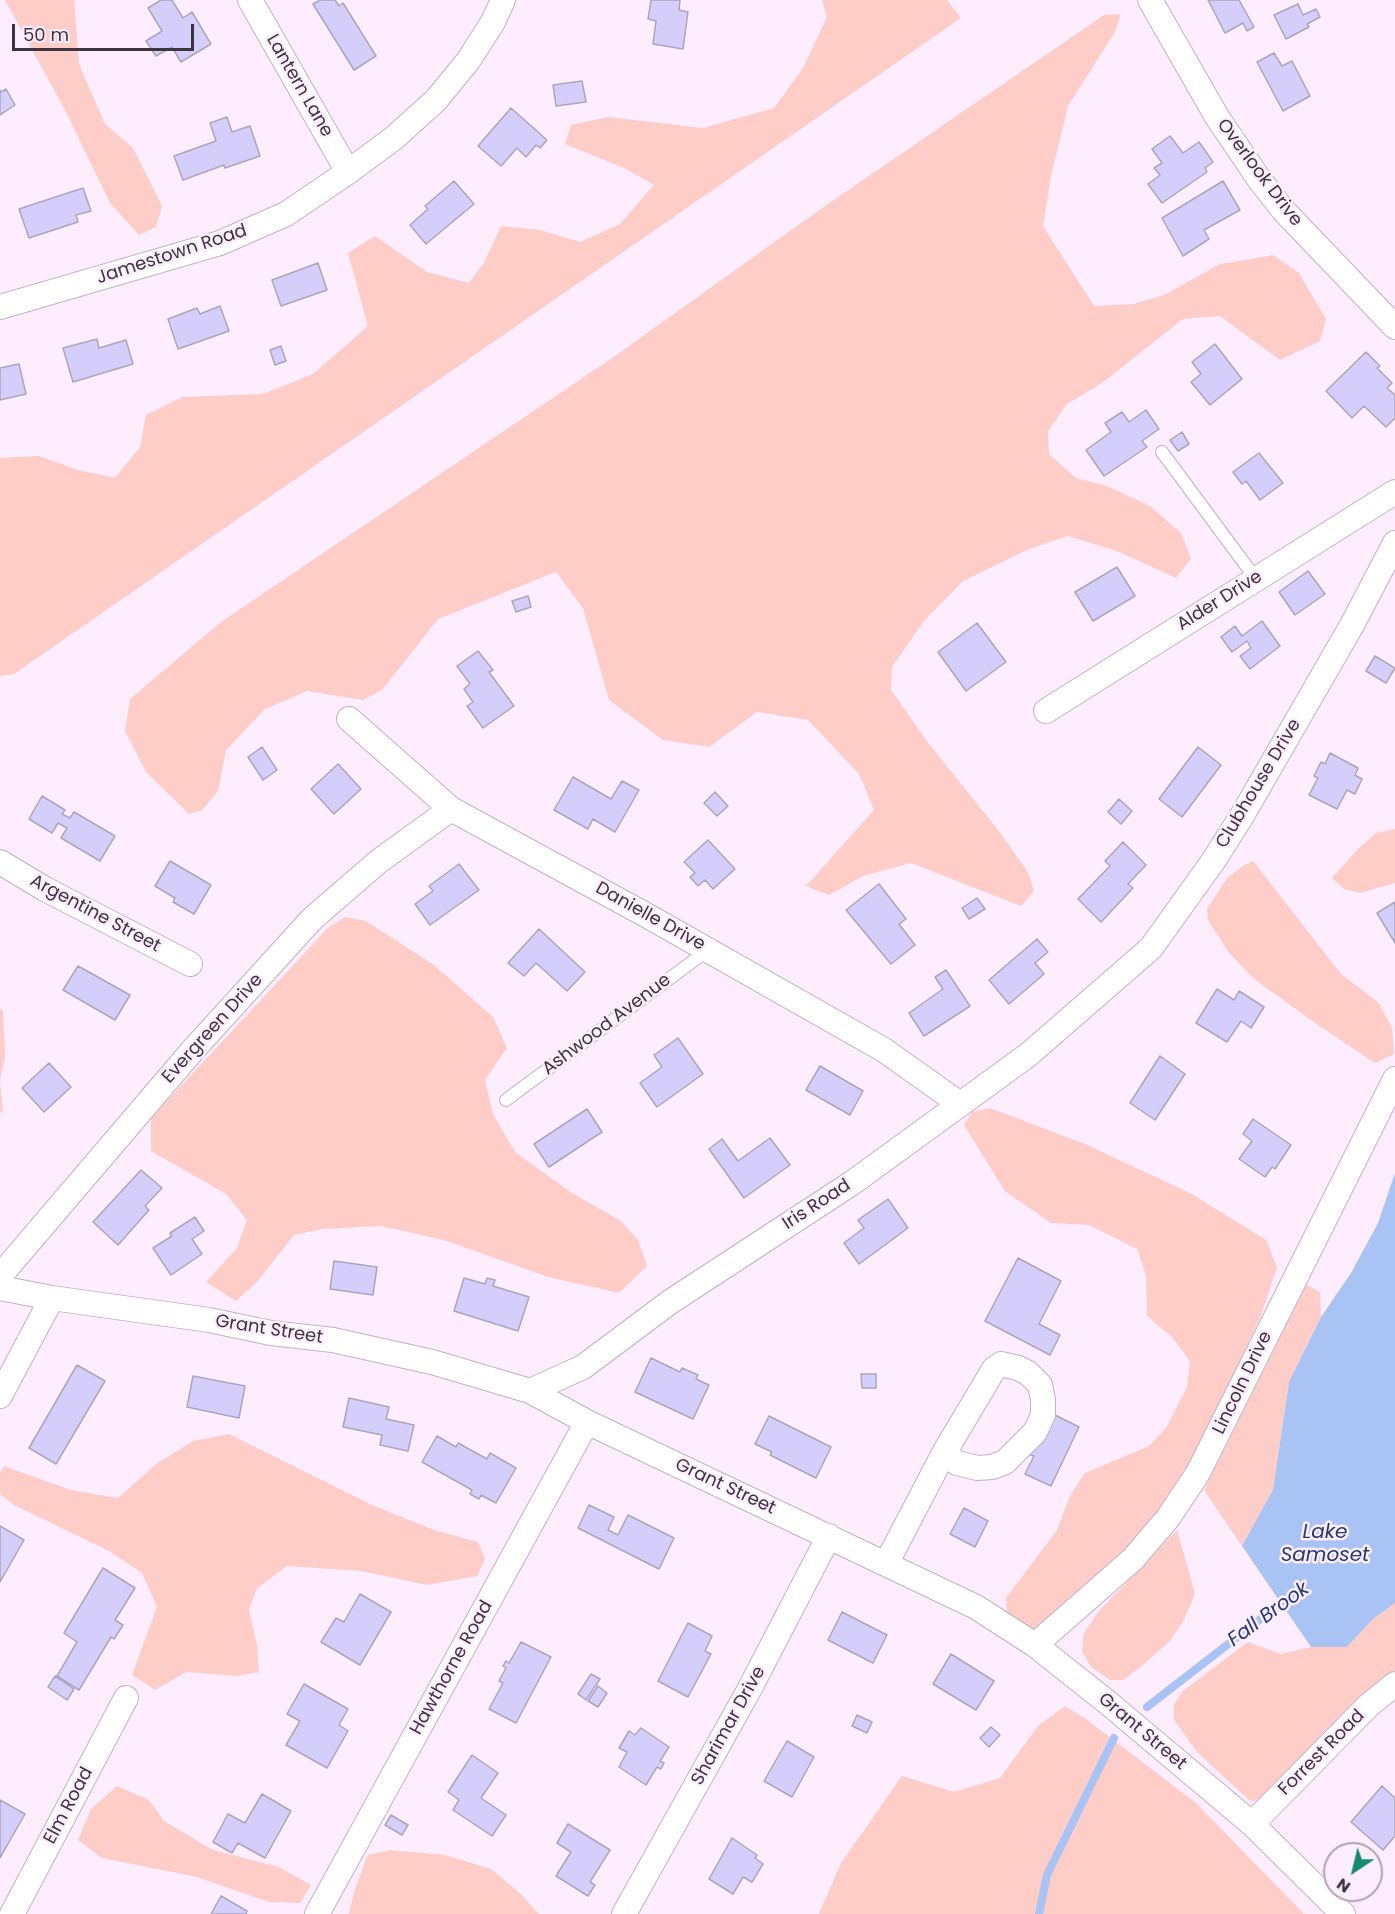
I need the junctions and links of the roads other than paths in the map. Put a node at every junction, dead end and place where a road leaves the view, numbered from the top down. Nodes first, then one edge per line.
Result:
1 (250, 0) edge
2 (503, 0) edge
3 (1150, 0) edge
4 (348, 172) junction
5 (0, 307) edge
6 (1395, 327) edge
7 (1162, 452) dead end
8 (1395, 492) edge
9 (1395, 543) edge
10 (1256, 579) junction
11 (1046, 711) dead end
12 (349, 719) dead end
13 (451, 809) junction
14 (0, 862) edge
15 (708, 950) junction
16 (190, 964) dead end
17 (1091, 1000) joint
18 (1395, 1080) edge
19 (506, 1100) dead end
20 (960, 1104) junction
21 (0, 1276) edge
22 (0, 1288) edge
23 (52, 1299) junction
24 (530, 1391) junction
25 (0, 1396) edge
26 (586, 1422) junction
27 (944, 1453) junction
28 (829, 1536) junction
29 (886, 1564) junction
30 (1035, 1645) junction
31 (1395, 1684) edge
32 (126, 1698) dead end
33 (1252, 1824) junction
34 (12, 1914) edge
35 (317, 1914) edge
36 (624, 1914) edge
37 (1343, 1914) edge

1 - 4 street, Lantern Lane
2 - 4 street, Jamestown Road
3 - 6 street, Overlook Drive
4 - 5 street, Jamestown Road
7 - 10 lane
8 - 10 street, Alder Drive
9 - 17 street, Clubhouse Drive
10 - 11 street, Alder Drive
12 - 13 street, Danielle Drive
13 - 15 street, Danielle Drive
13 - 21 street, Evergreen Drive
14 - 16 street, Argentine Street
15 - 19 lane, Ashwood Avenue
15 - 20 street, Danielle Drive
17 - 20 street, Iris Road
18 - 30 street, Lincoln Drive
20 - 24 street, Iris Road
22 - 23 street, Grant Street
23 - 24 street, Grant Street
23 - 25 street
24 - 26 street, Grant Street
26 - 28 street, Grant Street
26 - 35 street, Hawthorne Road
27 - 27 street
27 - 29 street
28 - 29 street, Grant Street
28 - 36 street, Sharimar Drive
29 - 30 street, Grant Street
30 - 33 street, Grant Street
31 - 33 street, Forrest Road
32 - 34 street, Elm Road
33 - 37 street, Grant Street

